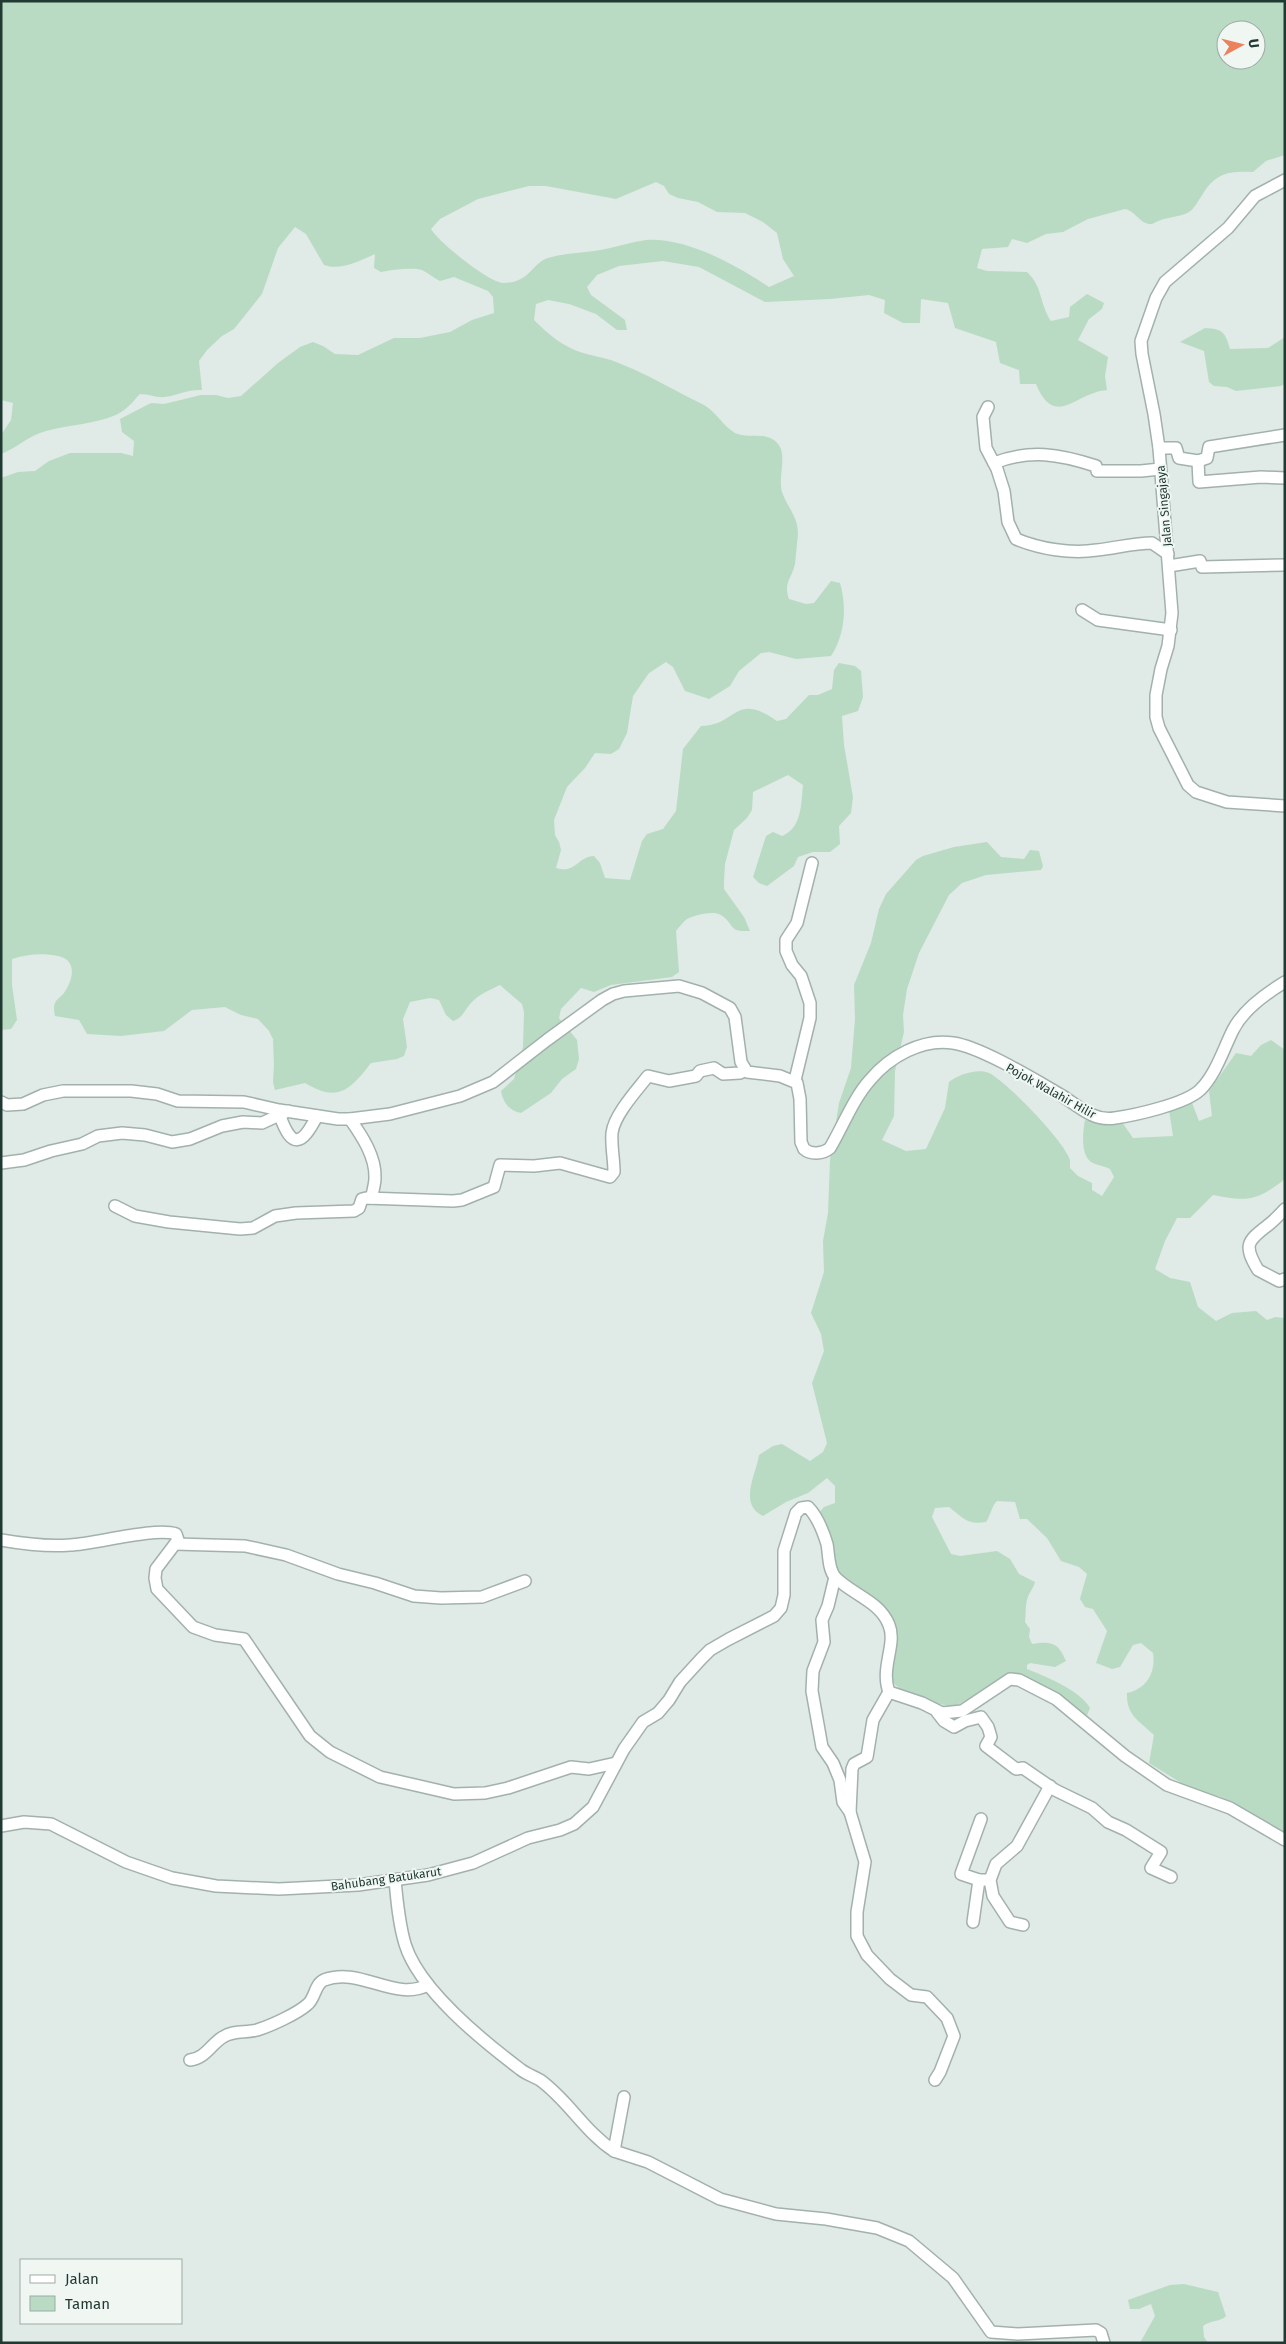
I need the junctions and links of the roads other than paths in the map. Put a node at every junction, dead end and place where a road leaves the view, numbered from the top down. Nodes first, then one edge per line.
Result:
1 (1285, 180) edge
2 (988, 407) dead end
3 (1285, 435) edge
4 (1158, 448) junction
5 (1198, 461) junction
6 (994, 463) junction
7 (1160, 468) junction
8 (1285, 478) edge
9 (1168, 560) junction
10 (1285, 564) edge
11 (1082, 610) dead end
12 (1171, 630) junction
13 (1285, 806) edge
14 (812, 863) dead end
15 (1285, 982) edge
16 (745, 1070) junction
17 (795, 1080) junction
18 (1, 1102) edge
19 (284, 1113) junction
20 (317, 1116) junction
21 (350, 1119) junction
22 (1, 1163) edge
23 (372, 1198) junction
24 (115, 1206) dead end
25 (1285, 1209) edge
26 (1285, 1278) edge
27 (1, 1540) edge
28 (175, 1544) junction
29 (835, 1577) junction
30 (525, 1581) dead end
31 (889, 1692) junction
32 (937, 1712) junction
33 (616, 1763) junction
34 (1050, 1786) junction
35 (850, 1812) junction
36 (981, 1819) dead end
37 (1, 1826) edge
38 (1285, 1840) edge
39 (1171, 1877) dead end
40 (394, 1880) junction
41 (985, 1880) junction
42 (972, 1922) dead end
43 (1024, 1925) dead end
44 (428, 1985) junction
45 (190, 2060) dead end
46 (935, 2080) dead end
47 (624, 2097) dead end
48 (614, 2151) junction
49 (1104, 2343) edge

1 - 4 street, Jalan Singajaya
2 - 6 street
3 - 5 street
4 - 5 street
4 - 7 street, Jalan Singajaya
5 - 8 street
6 - 7 street
6 - 9 street
7 - 9 street, Jalan Singajaya
9 - 10 street
9 - 12 street, Jalan Singajaya
11 - 12 street
12 - 13 street, Jalan Singajaya
14 - 17 street
15 - 17 street, Pojok Walahir Hilir
16 - 17 street
16 - 21 street
16 - 23 street
18 - 19 street
19 - 20 street
19 - 20 street
19 - 22 street
20 - 21 street
21 - 23 street
23 - 24 street
25 - 26 street
27 - 28 street
28 - 30 street
28 - 33 street
29 - 31 street
29 - 33 street, Bahubang Batukarut
29 - 35 street
31 - 32 street
31 - 35 street
32 - 34 street
32 - 38 street
33 - 40 street, Bahubang Batukarut
34 - 39 street
34 - 41 street
35 - 46 street
36 - 41 street
37 - 40 street, Bahubang Batukarut
40 - 44 street
41 - 42 street
41 - 43 street
44 - 45 street
44 - 48 street
47 - 48 street
48 - 49 street

